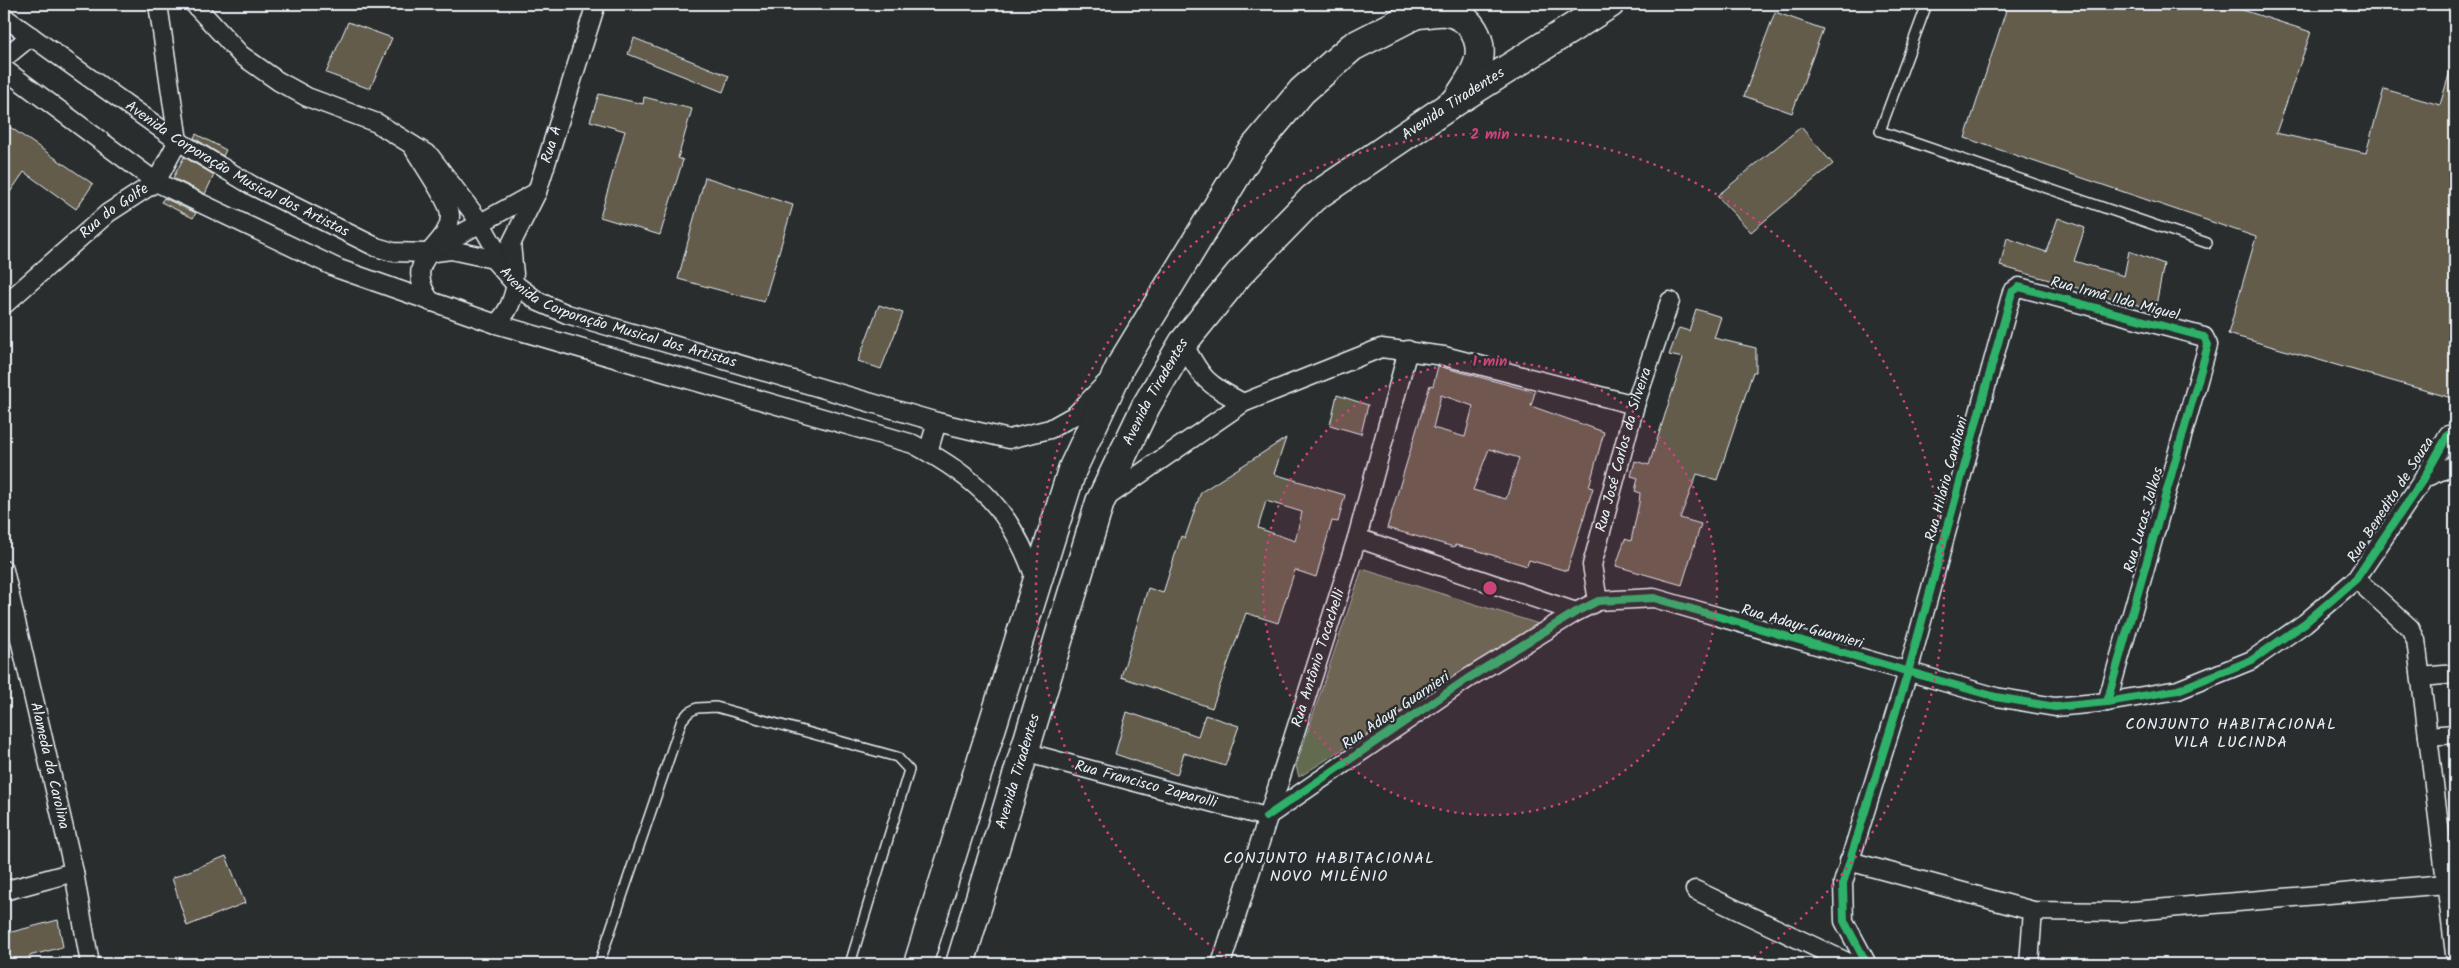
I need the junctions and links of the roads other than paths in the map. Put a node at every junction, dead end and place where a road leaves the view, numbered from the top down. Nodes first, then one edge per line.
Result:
1 (158, 4) edge
2 (194, 4) edge
3 (596, 4) edge
4 (1610, 4) edge
5 (1927, 4) edge
6 (1426, 9) edge
7 (4, 17) edge
8 (31, 36) junction
9 (4, 58) edge
10 (4, 69) edge
11 (1455, 102) junction
12 (178, 141) junction
13 (411, 145) junction
14 (156, 182) junction
15 (537, 192) junction
16 (480, 222) junction
17 (2207, 243) dead end
18 (427, 253) junction
19 (516, 285) junction
20 (2012, 292) joint
21 (1670, 301) dead end
22 (431, 302) junction
23 (4, 305) edge
24 (496, 324) junction
25 (1183, 343) junction
26 (2208, 345) joint
27 (1408, 350) junction
28 (1121, 365) junction
29 (1243, 403) junction
30 (1636, 405) junction
31 (937, 422) junction
32 (2448, 435) dead end
33 (928, 452) junction
34 (2455, 465) edge
35 (2424, 478) junction
36 (1100, 502) junction
37 (1357, 538) junction
38 (4, 570) edge
39 (2356, 579) junction
40 (1036, 581) junction
41 (1598, 601) junction
42 (1576, 612) junction
43 (1908, 672) junction
44 (2455, 674) edge
45 (2421, 677) junction
46 (2107, 702) junction
47 (2455, 734) edge
48 (2428, 736) junction
49 (1024, 752) junction
50 (1266, 817) junction
51 (1849, 861) junction
52 (74, 872) junction
53 (2446, 884) junction
54 (1694, 890) dead end
55 (4, 891) edge
56 (2033, 911) junction
57 (2455, 954) edge
58 (90, 964) edge
59 (600, 964) edge
60 (850, 964) edge
61 (918, 964) edge
62 (960, 964) edge
63 (1221, 964) edge
64 (1851, 964) edge
65 (1867, 964) edge
66 (2029, 964) edge

1 - 12 street
2 - 13 street
3 - 15 street, Rua A
4 - 11 main road, Avenida Tiradentes
5 - 17 lane
6 - 11 main road
6 - 28 main road
7 - 8 street, Avenida Corporação Musical dos Artistas
8 - 9 street
8 - 12 street, Avenida Corporação Musical dos Artistas
10 - 14 street, Avenida Corporação Musical dos Artistas
11 - 25 main road, Avenida Tiradentes
12 - 14 street, Rua do Golfe
12 - 18 street, Avenida Corporação Musical dos Artistas
13 - 16 street
13 - 18 street
14 - 22 street, Avenida Corporação Musical dos Artistas
14 - 23 street, Rua do Golfe
15 - 16 street
15 - 19 street, Rua A
16 - 18 street
16 - 19 street
18 - 19 street, Avenida Corporação Musical dos Artistas
18 - 22 street
19 - 24 street
19 - 31 street, Avenida Corporação Musical dos Artistas
20 - 26 street, Rua Irmã Ilda Miguel
20 - 43 street, Rua Hilário Candiani
21 - 30 street, Rua José Carlos da Silveira
22 - 24 street, Avenida Corporação Musical dos Artistas
24 - 33 street, Avenida Corporação Musical dos Artistas
25 - 29 street
25 - 36 main road, Avenida Tiradentes
26 - 46 street, Rua Lucas Jalkos
27 - 29 street
27 - 30 street
27 - 37 street, Rua Antônio Tocachelli
28 - 31 street, Avenida Corporação Musical dos Artistas
28 - 40 main road
29 - 36 street
30 - 41 street, Rua José Carlos da Silveira
31 - 33 street
32 - 35 street, Rua Benedito de Souza
33 - 40 street, Avenida Corporação Musical dos Artistas
34 - 35 street
35 - 39 street, Rua Benedito de Souza
36 - 49 main road, Avenida Tiradentes
37 - 42 street
37 - 50 street, Rua Antônio Tocachelli
38 - 52 street, Alameda da Carolina
39 - 45 street
39 - 46 street, Rua Adayr Guarnieri
40 - 61 main road
41 - 42 street, Rua Adayr Guarnieri
41 - 43 street, Rua Adayr Guarnieri
42 - 50 street, Rua Adayr Guarnieri
43 - 46 street, Rua Adayr Guarnieri
43 - 51 street, Rua Hilário Candiani
44 - 45 street
45 - 48 street
47 - 48 street
48 - 53 street
49 - 50 street, Rua Francisco Zaparolli
49 - 62 main road, Avenida Tiradentes
50 - 63 street, Rua Antônio Tocachelli
51 - 56 street
51 - 65 street, Rua Hilário Candiani
52 - 55 street
52 - 58 street, Alameda da Carolina
53 - 56 street
53 - 57 street
54 - 64 street
56 - 66 street
59 - 60 lane

